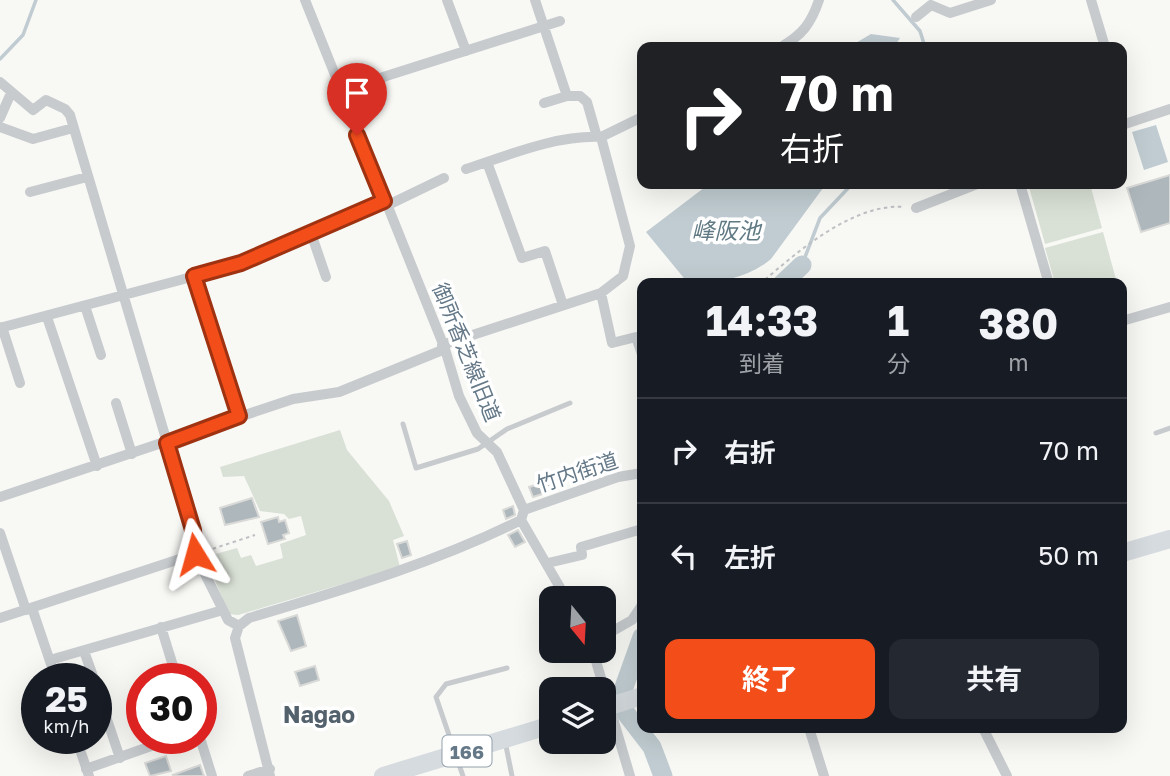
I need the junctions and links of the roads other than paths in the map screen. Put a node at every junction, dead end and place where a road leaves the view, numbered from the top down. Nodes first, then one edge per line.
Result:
1 (305, 0) edge
2 (447, 0) edge
3 (535, 0) edge
4 (819, 0) edge
5 (990, 0) edge
6 (1091, 0) edge
7 (916, 17) dead end
8 (560, 21) dead end
9 (544, 26) junction
10 (790, 42) edge
11 (1104, 42) edge
12 (466, 51) junction
13 (0, 82) edge
14 (339, 91) junction
15 (11, 93) junction
16 (567, 96) junction
17 (544, 103) dead end
18 (1170, 109) edge
19 (0, 118) edge
20 (637, 119) edge
21 (1127, 122) edge
22 (0, 127) edge
23 (73, 128) junction
24 (599, 137) junction
25 (487, 162) junction
26 (466, 169) dead end
27 (87, 177) junction
28 (444, 178) dead end
29 (964, 189) edge
30 (1021, 189) edge
31 (30, 192) dead end
32 (385, 204) junction
33 (916, 208) road end
34 (311, 233) junction
35 (194, 276) junction
36 (326, 276) dead end
37 (1047, 278) edge
38 (601, 293) junction
39 (121, 296) junction
40 (563, 305) junction
41 (85, 306) junction
42 (1170, 307) edge
43 (47, 317) junction
44 (1127, 320) edge
45 (1, 328) edge
46 (637, 340) edge
47 (444, 347) junction
48 (101, 355) dead end
49 (20, 383) dead end
50 (116, 402) dead end
51 (570, 403) dead end
52 (239, 416) junction
53 (403, 425) dead end
54 (1170, 428) edge
55 (1156, 433) dead end
56 (167, 443) junction
57 (488, 444) junction
58 (132, 454) junction
59 (97, 466) junction
60 (637, 474) edge
61 (0, 497) edge
62 (523, 515) junction
63 (637, 530) edge
64 (0, 533) edge
65 (1170, 539) edge
66 (2, 545) edge
67 (1127, 552) edge
68 (195, 554) junction
69 (548, 563) junction
70 (560, 586) edge
71 (29, 609) junction
72 (223, 610) junction
73 (637, 612) edge
74 (0, 618) edge
75 (239, 626) junction
76 (161, 627) junction
77 (616, 629) edge
78 (84, 651) junction
79 (50, 660) junction
80 (51, 663) edge
81 (88, 663) edge
82 (172, 663) edge
83 (507, 667) dead end
84 (637, 698) edge
85 (616, 704) edge
86 (539, 728) edge
87 (810, 733) edge
88 (987, 733) edge
89 (112, 734) edge
90 (616, 737) edge
91 (504, 739) junction
92 (81, 754) edge
93 (131, 754) edge
94 (205, 754) edge
95 (455, 754) junction
96 (120, 758) junction
97 (427, 770) edge
98 (87, 772) edge
99 (270, 772) edge
100 (212, 776) edge
101 (248, 776) edge
102 (383, 776) edge
103 (463, 776) edge
104 (512, 776) edge
105 (629, 776) edge
106 (824, 776) edge
107 (1007, 776) edge

1 - 14 street, 御所香芝線旧道
2 - 12 street
3 - 9 street
4 - 10 street
5 - 7 street
6 - 11 street
8 - 9 street
9 - 12 street
9 - 16 street
12 - 14 street
13 - 15 street
14 - 32 street, 御所香芝線旧道
15 - 19 street
15 - 23 street
16 - 17 street
16 - 24 street
18 - 21 street
20 - 24 street
22 - 23 street
23 - 27 street
24 - 25 street
24 - 38 street
25 - 26 street
25 - 40 street
27 - 31 street
27 - 39 street
28 - 32 street
29 - 33 street
30 - 37 street
32 - 34 street
32 - 47 street, 御所香芝線旧道
34 - 35 street
34 - 36 street
35 - 39 street
35 - 52 street
38 - 40 street
38 - 46 street
39 - 41 street
39 - 56 street
40 - 47 street
41 - 43 street
41 - 48 street
42 - 44 street
43 - 45 street
43 - 59 street
45 - 49 street
47 - 52 street
47 - 57 street, 御所香芝線旧道
50 - 58 street
51 - 57 lane
52 - 56 street
53 - 57 lane
54 - 55 lane
56 - 58 street
56 - 68 street
57 - 62 street, 御所香芝線旧道
58 - 59 street
59 - 61 street
60 - 62 street, 竹内街道
62 - 69 street, 御所香芝線旧道
62 - 75 street
63 - 69 street
64 - 66 street
65 - 67 highway
66 - 71 street
68 - 71 street
68 - 72 street
69 - 70 street, 御所香芝線旧道
71 - 74 street
71 - 79 street
72 - 75 street
72 - 76 street
73 - 77 street
75 - 99 street
76 - 78 street
76 - 82 street
78 - 79 street
78 - 81 street
79 - 80 street
83 - 95 lane
84 - 85 highway
86 - 91 highway, 166
87 - 106 street
88 - 107 street
89 - 96 street
90 - 105 street
91 - 95 highway, 166
91 - 104 lane
92 - 98 street
93 - 96 street
94 - 100 street
95 - 97 highway, 166
95 - 103 lane
96 - 98 street
97 - 102 highway, 166
99 - 101 street

